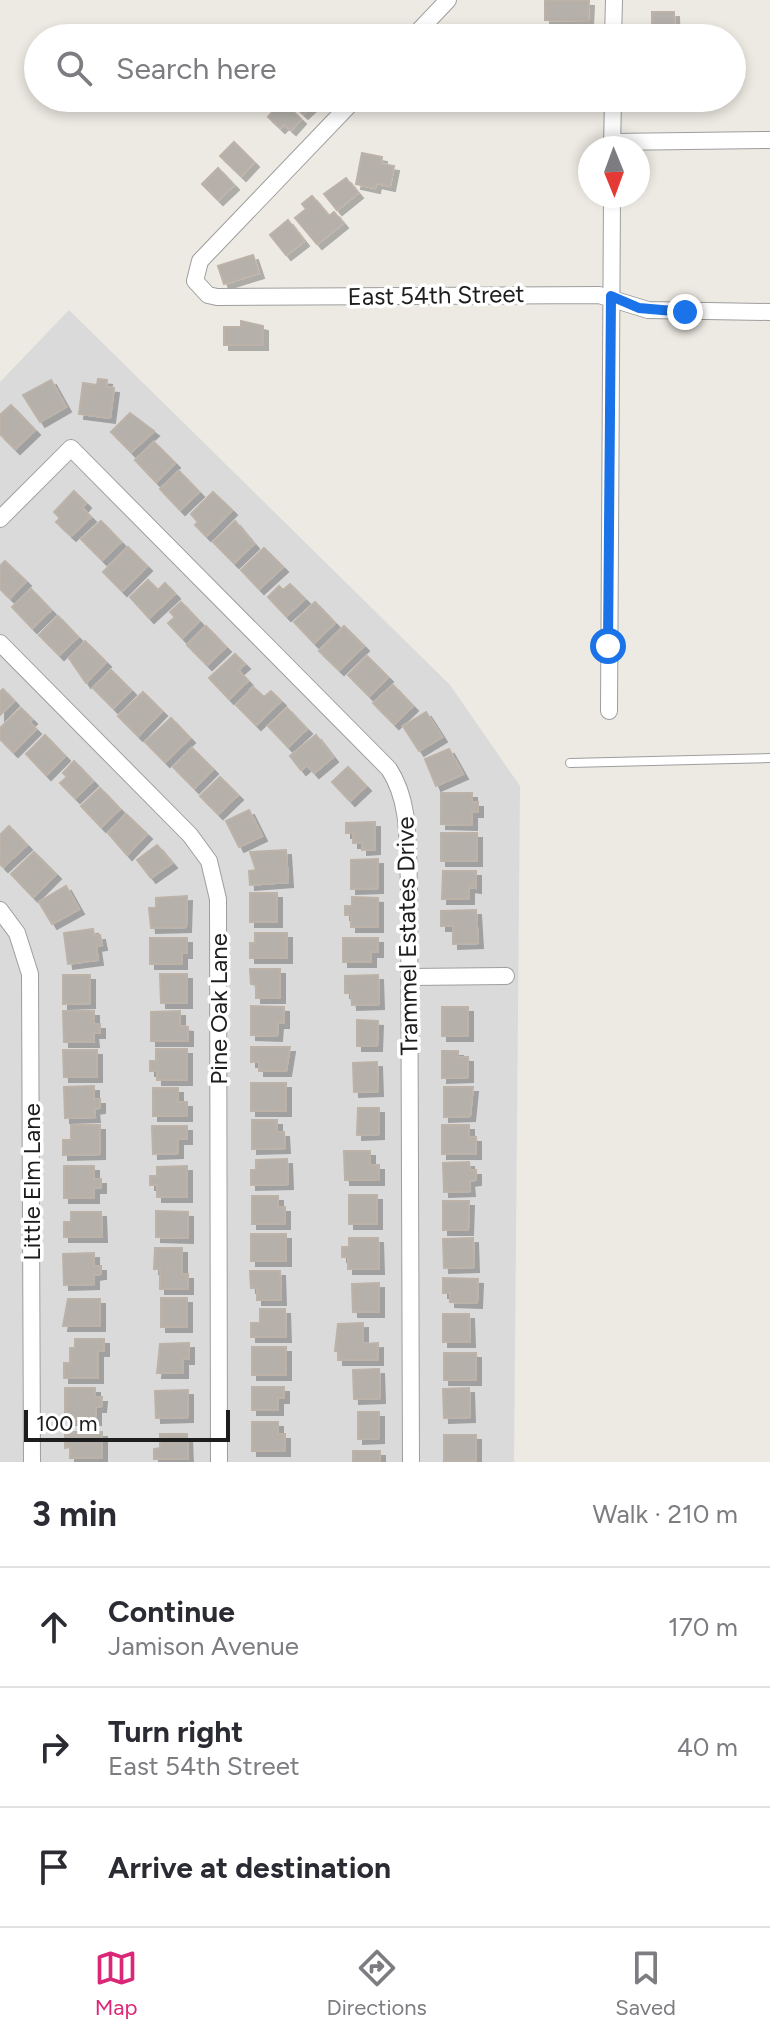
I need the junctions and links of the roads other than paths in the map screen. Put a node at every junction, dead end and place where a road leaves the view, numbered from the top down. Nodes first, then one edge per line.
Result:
1 (448, 0) edge
2 (614, 0) edge
3 (425, 24) edge
4 (613, 24) edge
5 (342, 112) edge
6 (613, 112) edge
7 (612, 136) edge
8 (770, 140) edge
9 (650, 144) edge
10 (612, 208) edge
11 (611, 296) junction
12 (770, 312) edge
13 (0, 519) edge
14 (0, 643) edge
15 (609, 711) dead end
16 (770, 758) edge
17 (570, 763) dead end
18 (0, 910) edge
19 (506, 976) dead end
20 (410, 977) junction
21 (32, 1462) edge
22 (219, 1462) edge
23 (411, 1462) edge

1 - 3 street
2 - 4 street
5 - 11 street, East 54th Street
6 - 7 street
8 - 9 street
10 - 11 street
11 - 12 street, East 54th Street
11 - 15 street
13 - 20 street, Trammel Estates Drive
14 - 22 street, Pine Oak Lane
16 - 17 lane
18 - 21 street, Little Elm Lane
19 - 20 street
20 - 23 street, Trammel Estates Drive

